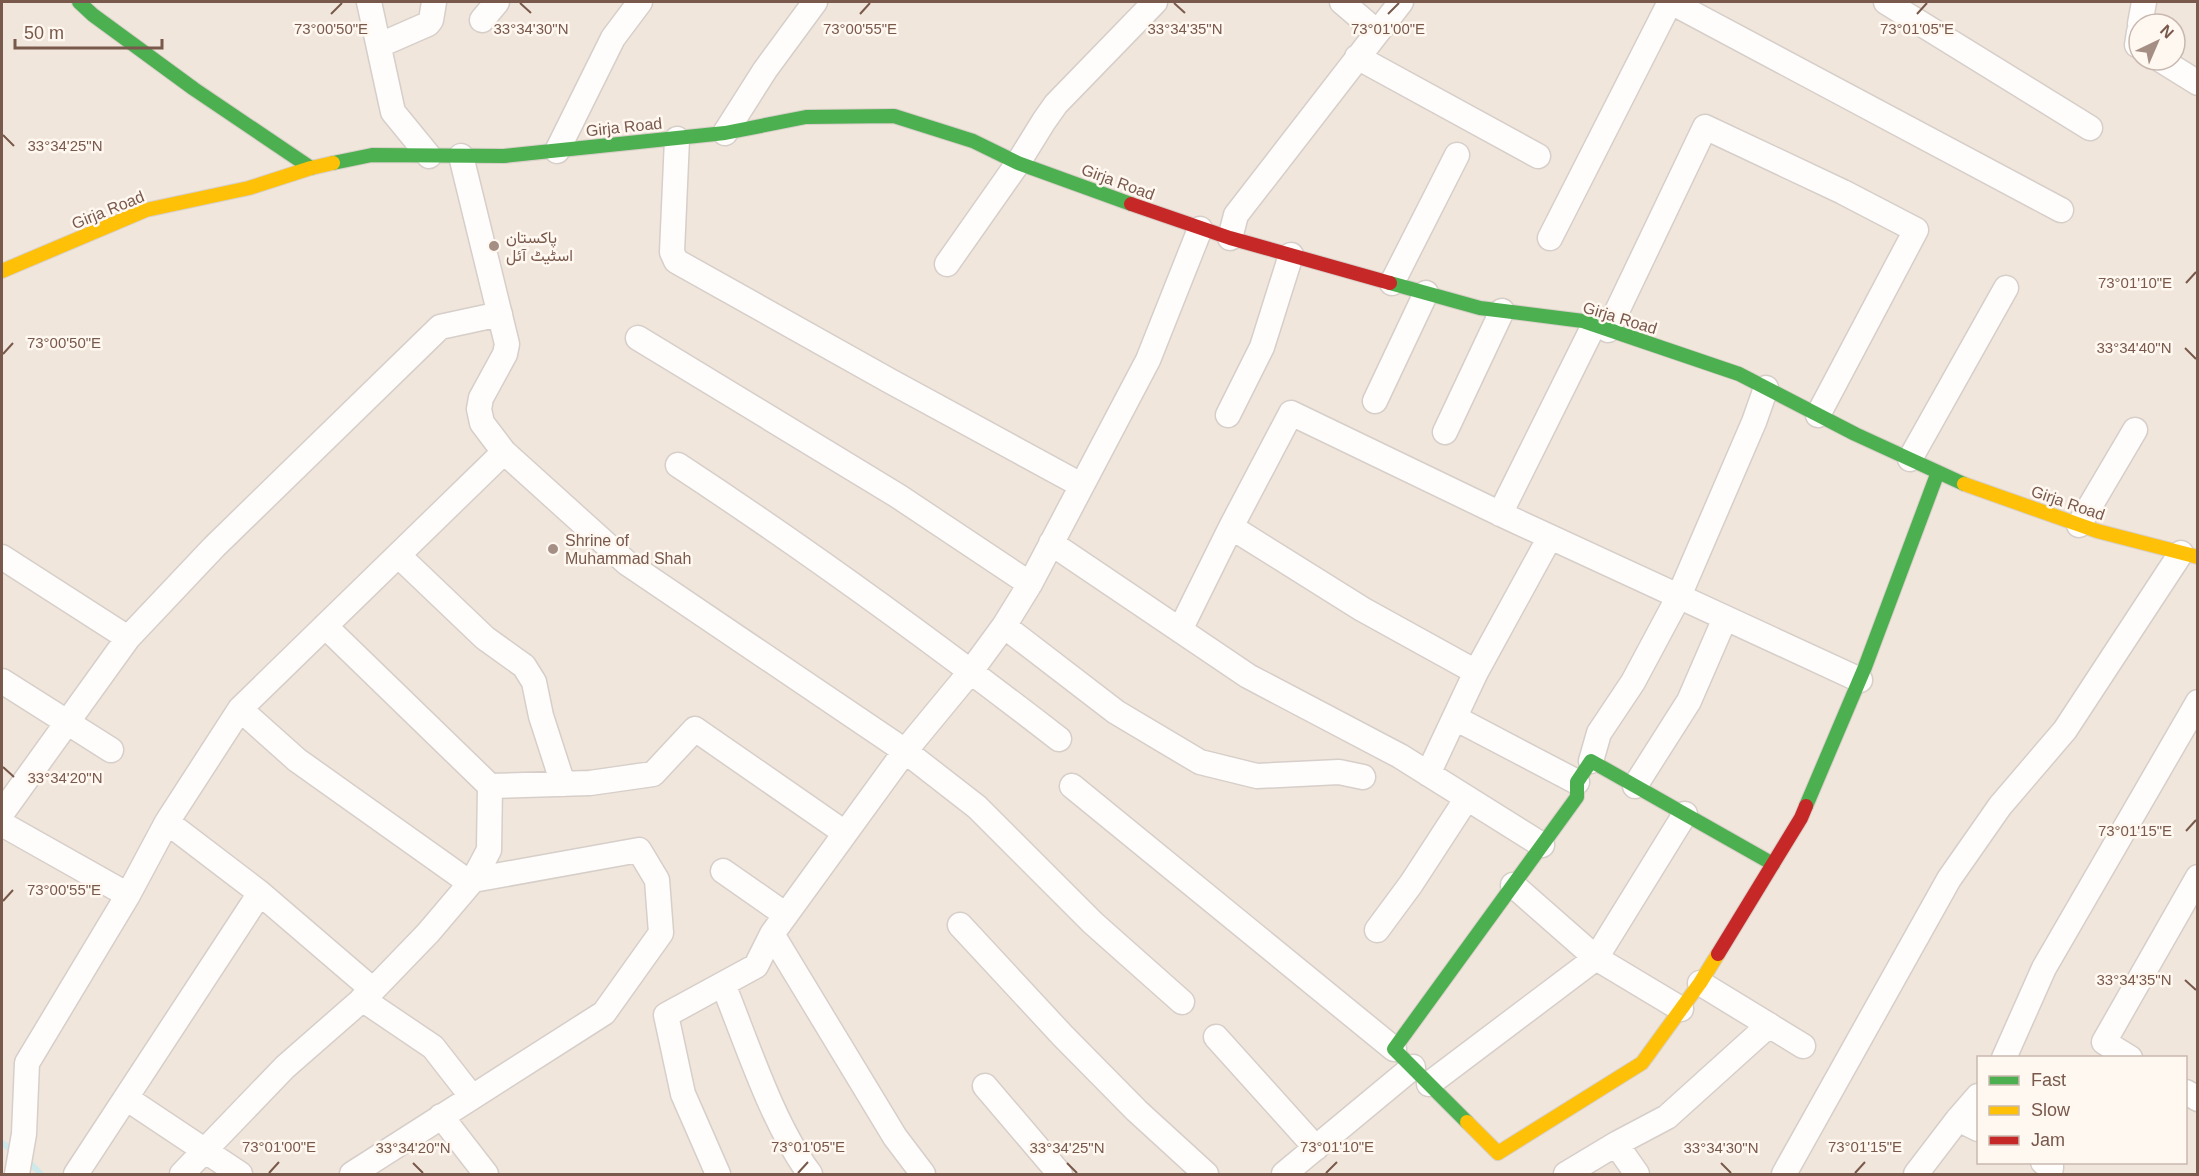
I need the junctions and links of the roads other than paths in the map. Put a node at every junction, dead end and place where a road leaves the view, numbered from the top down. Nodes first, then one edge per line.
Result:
1 (79, 2) edge
2 (369, 2) edge
3 (434, 2) edge
4 (640, 2) edge
5 (815, 2) edge
6 (1155, 2) edge
7 (1342, 2) edge
8 (1401, 2) edge
9 (1671, 2) edge
10 (1886, 2) edge
11 (1377, 32) junction
12 (380, 45) junction
13 (1357, 57) junction
14 (2180, 72) edge
15 (2198, 83) edge
16 (2090, 128) dead end
17 (725, 133) junction
18 (677, 139) junction
19 (557, 151) junction
20 (1457, 155) dead end
21 (429, 156) junction
22 (461, 156) junction
23 (1538, 156) dead end
24 (1018, 163) junction
25 (311, 168) junction
26 (2061, 210) dead end
27 (1200, 229) junction
28 (1230, 238) junction
29 (1550, 238) dead end
30 (1291, 255) junction
31 (947, 264) dead end
32 (2, 272) edge
33 (1392, 283) junction
34 (2006, 288) dead end
35 (1426, 293) junction
36 (1502, 311) junction
37 (500, 314) junction
38 (1601, 327) junction
39 (638, 338) dead end
40 (1766, 388) junction
41 (1375, 401) dead end
42 (1818, 414) junction
43 (1228, 415) dead end
44 (2135, 430) dead end
45 (1445, 432) dead end
46 (504, 452) junction
47 (1910, 459) junction
48 (678, 465) dead end
49 (1938, 472) junction
50 (1081, 485) junction
51 (1500, 513) junction
52 (2079, 525) junction
53 (1231, 527) junction
54 (1550, 537) junction
55 (1051, 543) junction
56 (398, 555) junction
57 (2189, 555) edge
58 (2, 557) edge
59 (1030, 584) junction
60 (1679, 596) junction
61 (1725, 618) junction
62 (325, 626) junction
63 (1004, 626) junction
64 (1180, 630) junction
65 (128, 638) junction
66 (971, 671) junction
67 (1476, 672) junction
68 (1860, 680) junction
69 (2, 681) edge
70 (2198, 702) edge
71 (240, 709) junction
72 (1455, 718) junction
73 (66, 722) junction
74 (1059, 739) dead end
75 (111, 750) dead end
76 (905, 751) junction
77 (1591, 761) junction
78 (1428, 774) junction
79 (1363, 777) dead end
80 (1577, 782) junction
81 (562, 784) junction
82 (490, 786) junction
83 (1072, 786) dead end
84 (1635, 786) junction
85 (1467, 798) junction
86 (2, 813) edge
87 (1685, 814) junction
88 (167, 822) junction
89 (2, 824) edge
90 (845, 833) junction
91 (1542, 845) junction
92 (1773, 864) junction
93 (723, 871) dead end
94 (2198, 877) edge
95 (472, 881) junction
96 (1513, 885) junction
97 (260, 893) junction
98 (128, 895) junction
99 (786, 915) junction
100 (960, 925) dead end
101 (1377, 930) dead end
102 (772, 934) junction
103 (1596, 958) junction
104 (1700, 983) junction
105 (723, 984) junction
106 (367, 995) junction
107 (1182, 1002) dead end
108 (1681, 1010) junction
109 (1769, 1025) junction
110 (1216, 1037) dead end
111 (1803, 1046) dead end
112 (1394, 1048) junction
113 (2099, 1049) edge
114 (2005, 1056) edge
115 (2123, 1056) edge
116 (1421, 1076) junction
117 (985, 1086) dead end
118 (472, 1097) junction
119 (126, 1098) junction
120 (1977, 1099) edge
121 (441, 1116) junction
122 (1968, 1124) edge
123 (1616, 1144) junction
124 (1316, 1148) junction
125 (205, 1151) junction
126 (18, 1174) edge
127 (76, 1174) edge
128 (182, 1174) edge
129 (240, 1174) edge
130 (352, 1174) edge
131 (486, 1174) edge
132 (718, 1174) edge
133 (810, 1174) edge
134 (923, 1174) edge
135 (1060, 1174) edge
136 (1206, 1174) edge
137 (1284, 1174) edge
138 (1566, 1174) edge
139 (1637, 1174) edge
140 (1784, 1174) edge
141 (1916, 1174) edge

1 - 25 main road
2 - 12 street
3 - 12 street
4 - 19 street
5 - 17 street
6 - 24 street
7 - 11 street
8 - 11 street
9 - 26 street
9 - 29 street
10 - 16 street
11 - 13 street
12 - 21 street
13 - 23 street
13 - 28 street
14 - 15 street
17 - 18 main road, Girja Road
17 - 24 main road, Girja Road
18 - 19 main road, Girja Road
18 - 50 street
19 - 22 main road, Girja Road
20 - 33 street
21 - 22 main road, Girja Road
21 - 25 main road, Girja Road
22 - 37 street
24 - 27 main road, Girja Road
24 - 31 street
25 - 32 main road, Girja Road
27 - 28 main road, Girja Road
27 - 50 street
28 - 30 main road, Girja Road
30 - 33 main road, Girja Road
30 - 43 street
33 - 35 main road, Girja Road
34 - 47 street
35 - 36 main road, Girja Road
35 - 41 street
36 - 38 main road, Girja Road
36 - 45 street
37 - 46 street
37 - 65 street
38 - 40 main road, Girja Road
38 - 42 street
38 - 51 street
39 - 59 street
40 - 42 main road, Girja Road
40 - 60 street
42 - 47 main road, Girja Road
44 - 52 street
46 - 56 street
46 - 76 street
47 - 49 main road, Girja Road
48 - 66 street
49 - 52 main road, Girja Road
49 - 68 main road
50 - 55 street
51 - 53 street
51 - 54 street
52 - 57 main road, Girja Road
53 - 64 street
53 - 67 street
54 - 60 street
54 - 67 street
55 - 59 street
55 - 64 street
56 - 62 street
56 - 81 street
57 - 140 street
58 - 65 street
59 - 63 street
60 - 61 street
60 - 77 street
61 - 68 street
61 - 84 street
62 - 71 street
62 - 82 street
63 - 66 street
63 - 79 street
64 - 78 street
65 - 73 street
66 - 74 street
66 - 76 street
67 - 72 street
68 - 92 main road
69 - 73 street
70 - 114 street
71 - 88 street
71 - 95 street
72 - 78 street
72 - 80 street
73 - 75 street
73 - 86 street
76 - 90 street
76 - 107 street
77 - 80 main road
77 - 84 main road
78 - 85 street
80 - 91 main road
81 - 82 street
81 - 90 street
82 - 95 street
83 - 112 street
84 - 87 main road
85 - 91 street
85 - 101 street
87 - 92 main road
87 - 103 street
88 - 97 street
88 - 98 street
89 - 98 street
90 - 99 street
91 - 96 main road
92 - 104 main road
93 - 99 street
94 - 113 street
95 - 106 street
95 - 118 street
96 - 103 street
96 - 112 main road
97 - 106 street
97 - 119 street
98 - 126 street
99 - 102 street
100 - 136 street
102 - 105 street
102 - 134 street
103 - 108 street
103 - 116 street
104 - 108 main road
104 - 109 street
105 - 132 street
105 - 133 street
106 - 118 street
106 - 125 street
108 - 116 main road
109 - 111 street
109 - 123 street
110 - 124 street
112 - 116 main road
113 - 115 street
116 - 124 street
117 - 135 street
118 - 121 street
119 - 125 street
119 - 127 street
120 - 122 street
121 - 130 street
121 - 131 street
122 - 141 street
123 - 138 street
123 - 139 street
124 - 137 street
125 - 128 street
125 - 129 street

